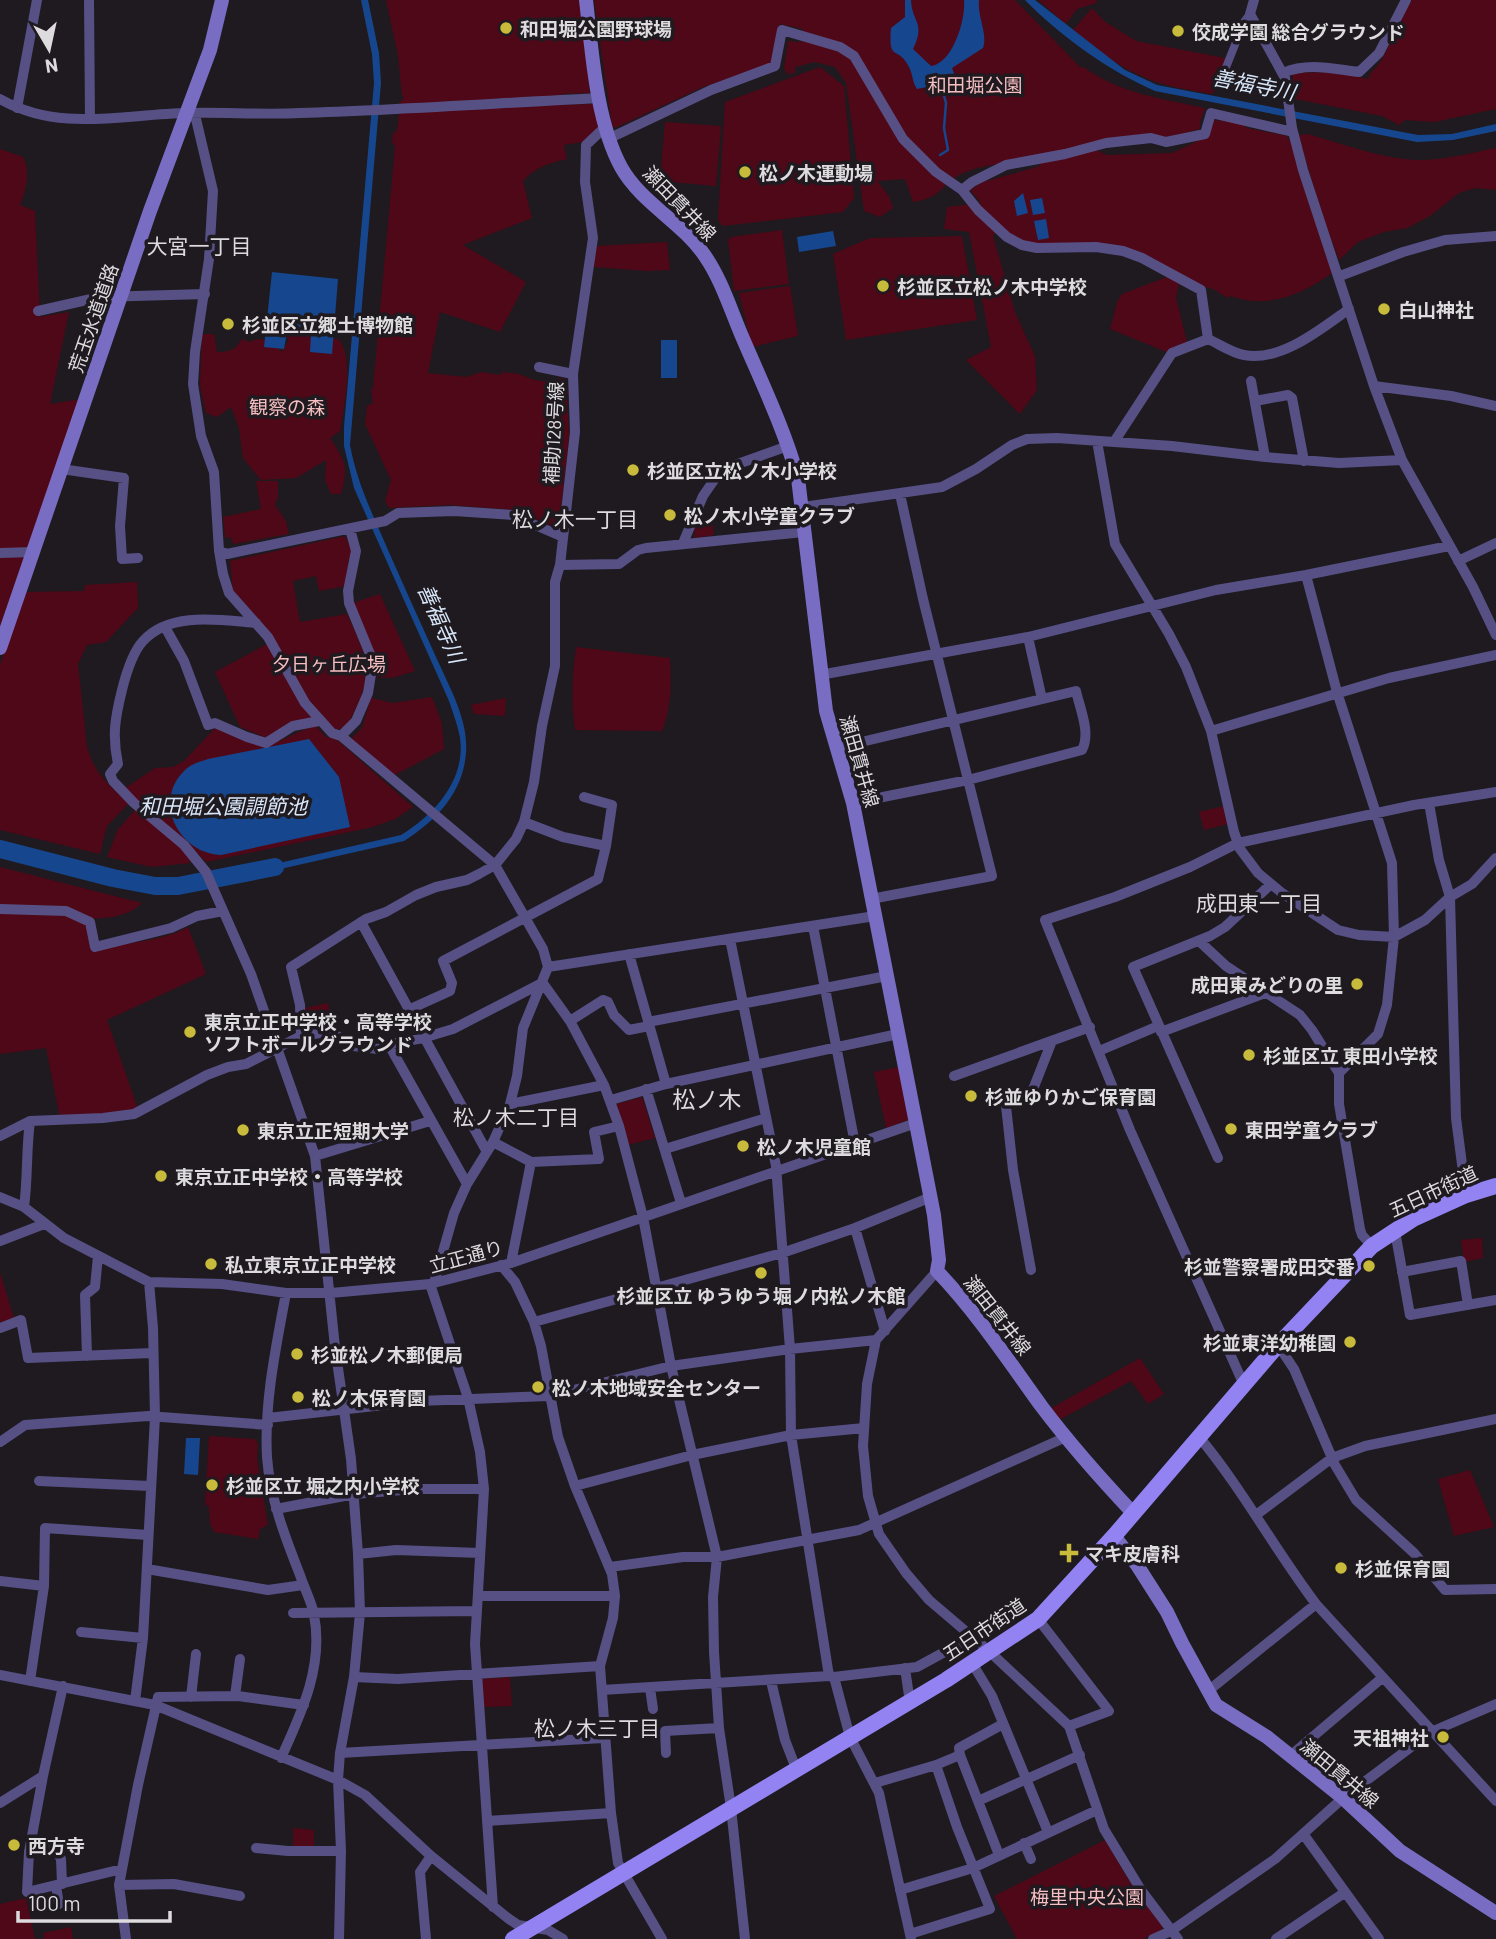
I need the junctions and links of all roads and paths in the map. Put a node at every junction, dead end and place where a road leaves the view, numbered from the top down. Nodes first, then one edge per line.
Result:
1 (37, 0) edge
2 (89, 0) edge
3 (222, 0) edge
4 (586, 0) edge
5 (1254, 0) edge
6 (1406, 0) edge
7 (1250, 15) junction
8 (1283, 73) junction
9 (1219, 85) dead end
10 (598, 98) junction
11 (0, 99) edge
12 (16, 108) junction
13 (188, 113) junction
14 (90, 119) junction
15 (1293, 130) junction
16 (608, 132) junction
17 (962, 190) junction
18 (1496, 236) edge
19 (1340, 276) junction
20 (205, 294) junction
21 (121, 296) junction
22 (1349, 309) junction
23 (38, 311) dead end
24 (1208, 339) junction
25 (538, 366) dead end
26 (573, 374) junction
27 (1251, 381) dead end
28 (1374, 386) junction
29 (1255, 401) junction
30 (1496, 407) edge
31 (1097, 441) junction
32 (1114, 442) junction
33 (788, 446) junction
34 (1265, 457) junction
35 (1402, 460) junction
36 (1304, 461) junction
37 (61, 470) junction
38 (900, 494) junction
39 (803, 507) junction
40 (349, 529) junction
41 (803, 532) junction
42 (563, 537) junction
43 (683, 543) junction
44 (1496, 543) edge
45 (1449, 546) junction
46 (219, 551) junction
47 (34, 552) junction
48 (0, 553) edge
49 (138, 558) dead end
50 (1458, 561) junction
51 (560, 565) junction
52 (1306, 575) junction
53 (1151, 606) junction
54 (256, 623) junction
55 (165, 627) junction
56 (1496, 635) edge
57 (1028, 637) junction
58 (0, 648) edge
59 (937, 654) junction
60 (1496, 655) edge
61 (820, 675) junction
62 (1337, 692) junction
63 (1042, 699) junction
64 (953, 720) junction
65 (319, 721) junction
66 (1211, 732) junction
67 (341, 736) junction
68 (836, 748) junction
69 (968, 780) junction
70 (1496, 792) edge
71 (584, 797) dead end
72 (853, 803) junction
73 (1429, 803) junction
74 (1378, 813) junction
75 (524, 822) junction
76 (1238, 843) junction
77 (606, 846) junction
78 (1496, 858) edge
79 (495, 865) junction
80 (1270, 884) junction
81 (1450, 897) junction
82 (871, 899) junction
83 (0, 909) edge
84 (223, 911) junction
85 (875, 916) junction
86 (526, 919) junction
87 (361, 922) junction
88 (813, 926) junction
89 (1394, 937) junction
90 (730, 939) junction
91 (1199, 941) junction
92 (629, 954) junction
93 (548, 967) junction
94 (887, 976) junction
95 (542, 982) junction
96 (825, 988) junction
97 (1265, 993) junction
98 (742, 1004) junction
99 (408, 1010) junction
100 (570, 1021) junction
101 (649, 1024) junction
102 (1090, 1027) junction
103 (1159, 1029) junction
104 (898, 1034) junction
105 (301, 1036) junction
106 (424, 1038) junction
107 (1052, 1041) junction
108 (389, 1045) junction
109 (276, 1047) junction
110 (837, 1048) junction
111 (1099, 1051) junction
112 (755, 1066) junction
113 (1339, 1073) junction
114 (954, 1076) dead end
115 (666, 1084) junction
116 (604, 1085) junction
117 (646, 1089) junction
118 (611, 1100) junction
119 (510, 1104) junction
120 (766, 1118) junction
121 (30, 1121) junction
122 (430, 1121) junction
123 (916, 1123) junction
124 (619, 1126) junction
125 (0, 1136) edge
126 (493, 1142) junction
127 (855, 1144) junction
128 (665, 1149) junction
129 (487, 1152) junction
130 (316, 1156) junction
131 (1219, 1158) dead end
132 (531, 1161) junction
133 (775, 1172) junction
134 (467, 1184) junction
135 (1496, 1186) edge
136 (1466, 1195) junction
137 (0, 1197) edge
138 (931, 1197) junction
139 (681, 1203) junction
140 (24, 1207) junction
141 (643, 1217) junction
142 (44, 1224) junction
143 (855, 1228) junction
144 (1395, 1231) junction
145 (0, 1241) edge
146 (1372, 1246) junction
147 (782, 1253) junction
148 (97, 1256) junction
149 (506, 1264) junction
150 (1031, 1270) dead end
151 (937, 1271) junction
152 (1402, 1272) junction
153 (149, 1282) junction
154 (432, 1284) junction
155 (657, 1289) junction
156 (286, 1293) junction
157 (331, 1293) junction
158 (1496, 1300) edge
159 (1468, 1305) junction
160 (534, 1322) junction
161 (0, 1328) edge
162 (885, 1331) junction
163 (876, 1340) junction
164 (1278, 1345) junction
165 (790, 1349) junction
166 (152, 1353) junction
167 (87, 1356) junction
168 (671, 1366) junction
169 (1244, 1385) junction
170 (550, 1396) junction
171 (468, 1398) junction
172 (343, 1408) junction
173 (155, 1417) junction
174 (1496, 1419) edge
175 (268, 1421) junction
176 (864, 1428) junction
177 (791, 1435) junction
178 (1066, 1437) junction
179 (1200, 1438) junction
180 (0, 1442) edge
181 (692, 1455) junction
182 (1332, 1458) junction
183 (39, 1481) dead end
184 (150, 1486) junction
185 (575, 1486) junction
186 (484, 1489) junction
187 (355, 1494) junction
188 (276, 1509) junction
189 (1133, 1513) junction
190 (1256, 1515) junction
191 (876, 1524) junction
192 (148, 1535) junction
193 (1114, 1536) junction
194 (806, 1540) junction
195 (480, 1553) junction
196 (358, 1555) junction
197 (716, 1557) junction
198 (610, 1567) junction
199 (147, 1569) junction
200 (0, 1581) edge
201 (303, 1585) junction
202 (44, 1586) junction
203 (1496, 1589) edge
204 (478, 1596) junction
205 (615, 1596) junction
206 (1316, 1604) junction
207 (477, 1611) junction
208 (293, 1613) dead end
209 (360, 1613) junction
210 (314, 1614) junction
211 (1038, 1619) junction
212 (81, 1632) dead end
213 (972, 1637) junction
214 (143, 1638) junction
215 (989, 1651) junction
216 (196, 1654) dead end
217 (240, 1659) dead end
218 (972, 1663) junction
219 (600, 1666) junction
220 (905, 1668) junction
221 (0, 1675) edge
222 (476, 1675) junction
223 (832, 1676) junction
224 (354, 1677) junction
225 (1382, 1678) junction
226 (30, 1681) junction
227 (771, 1681) junction
228 (716, 1684) junction
229 (64, 1686) junction
230 (650, 1688) junction
231 (601, 1690) junction
232 (1208, 1691) junction
233 (235, 1696) junction
234 (191, 1697) junction
235 (135, 1701) junction
236 (909, 1703) junction
237 (1496, 1704) edge
238 (155, 1705) junction
239 (304, 1705) junction
240 (653, 1709) dead end
241 (1003, 1724) junction
242 (1069, 1726) junction
243 (719, 1728) junction
244 (1431, 1731) junction
245 (850, 1737) junction
246 (603, 1738) junction
247 (481, 1746) junction
248 (340, 1753) junction
249 (666, 1753) dead end
250 (960, 1755) junction
251 (1080, 1755) junction
252 (1290, 1756) junction
253 (281, 1758) junction
254 (936, 1765) junction
255 (797, 1770) junction
256 (43, 1776) junction
257 (1027, 1779) junction
258 (338, 1780) junction
259 (875, 1783) junction
260 (1343, 1798) junction
261 (978, 1801) junction
262 (1496, 1801) edge
263 (0, 1803) edge
264 (731, 1808) junction
265 (1097, 1810) junction
266 (611, 1813) junction
267 (487, 1821) junction
268 (1048, 1832) junction
269 (1304, 1835) junction
270 (1024, 1843) junction
271 (31, 1845) junction
272 (256, 1848) dead end
273 (341, 1851) junction
274 (999, 1854) junction
275 (431, 1856) junction
276 (1031, 1859) dead end
277 (973, 1868) junction
278 (122, 1869) junction
279 (622, 1873) junction
280 (59, 1885) junction
281 (119, 1885) junction
282 (900, 1890) junction
283 (1344, 1893) junction
284 (240, 1896) dead end
285 (59, 1904) dead end
286 (493, 1907) junction
287 (1496, 1913) edge
288 (532, 1927) junction
289 (1175, 1935) edge
290 (910, 1936) edge
291 (126, 1939) edge
292 (339, 1939) edge
293 (426, 1939) edge
294 (513, 1939) edge
295 (563, 1939) edge
296 (662, 1939) edge
297 (745, 1939) edge
298 (1153, 1939) edge
299 (1276, 1939) edge
300 (1379, 1939) edge

1 - 12 street
2 - 14 street
3 - 13 main road, 荒玉水道道路
4 - 10 main road, 瀬田貫井線
5 - 7 street
6 - 8 street
7 - 8 street
7 - 9 street
8 - 15 street
10 - 13 street
10 - 16 main road, 瀬田貫井線
11 - 12 street
12 - 14 street
13 - 14 street
13 - 20 street
13 - 21 main road, 荒玉水道道路
15 - 17 street
15 - 19 street
16 - 17 street
16 - 26 street, 補助128号線
16 - 33 main road, 瀬田貫井線
17 - 24 street
18 - 19 street
19 - 22 street
20 - 21 street
20 - 46 street
21 - 23 street
21 - 37 main road, 荒玉水道道路
22 - 24 street
22 - 28 street
24 - 32 street
25 - 26 street
26 - 42 street, 補助128号線
27 - 29 street
28 - 30 street
28 - 35 street
29 - 34 street
29 - 36 street
31 - 32 street
31 - 38 street
31 - 53 street
32 - 34 street
33 - 39 main road, 瀬田貫井線
33 - 43 street
34 - 36 street
35 - 36 street
35 - 45 street
37 - 47 main road, 荒玉水道道路
37 - 49 street
38 - 39 street
38 - 59 street
39 - 41 main road, 瀬田貫井線
40 - 42 street
40 - 46 street
40 - 67 street
41 - 43 street
41 - 61 main road, 瀬田貫井線
42 - 51 street, 補助128号線
43 - 51 street
44 - 50 street
45 - 50 street
45 - 52 street
46 - 54 street
47 - 48 street
47 - 58 main road, 荒玉水道道路
50 - 56 street
51 - 75 street, 補助128号線
52 - 53 street
52 - 62 street
53 - 57 street
53 - 66 street
54 - 55 street
54 - 65 street
55 - 65 street
55 - 84 street
57 - 59 street
57 - 63 street
59 - 61 street
59 - 64 street
60 - 62 street
61 - 68 main road, 瀬田貫井線
62 - 66 street
62 - 74 street
63 - 64 street
63 - 69 street
64 - 68 street
64 - 69 street
65 - 67 street
66 - 76 street
67 - 79 street
68 - 72 main road, 瀬田貫井線
69 - 72 street
69 - 82 street
70 - 73 street
71 - 77 street
72 - 82 main road, 瀬田貫井線
73 - 74 street
73 - 81 street
74 - 76 street
74 - 89 street
75 - 77 street
75 - 79 street, 補助128号線
76 - 80 street
76 - 102 street
77 - 86 street
78 - 81 street
79 - 86 street
79 - 87 street
80 - 89 street
80 - 91 street
81 - 89 street
81 - 136 street
82 - 85 main road, 瀬田貫井線
83 - 84 street
84 - 109 street
85 - 88 street
85 - 94 main road, 瀬田貫井線
86 - 93 street
86 - 99 street
87 - 99 street
87 - 105 street
88 - 90 street
88 - 96 street
89 - 113 street
90 - 92 street
90 - 98 street
91 - 97 street
91 - 103 street
92 - 93 street
92 - 101 street
93 - 95 street
94 - 96 street
94 - 104 main road, 瀬田貫井線
95 - 100 street
95 - 106 street
95 - 119 street
96 - 98 street
96 - 110 street
97 - 103 street
97 - 113 street
98 - 101 street
98 - 112 street
99 - 106 street
100 - 101 street
100 - 116 street
101 - 115 street
102 - 107 street
102 - 111 street
103 - 111 street
103 - 131 street
104 - 110 street
104 - 123 main road, 瀬田貫井線
105 - 108 street
105 - 109 street
106 - 108 street
106 - 129 street
107 - 114 street
107 - 150 street
108 - 122 street
109 - 121 street
109 - 130 street
110 - 112 street
110 - 127 street
111 - 169 street
112 - 115 street
112 - 120 street
113 - 146 street
115 - 117 street
116 - 118 street
116 - 119 street
117 - 118 street
117 - 128 street
118 - 124 street
119 - 126 street
120 - 128 street
120 - 133 street
121 - 125 street
121 - 140 street
122 - 130 street
122 - 134 street
123 - 127 street, 立正通り
123 - 138 main road, 瀬田貫井線
124 - 132 street
124 - 141 street
126 - 129 street
126 - 132 street
127 - 133 street, 立正通り
128 - 139 street
129 - 134 street
130 - 157 street
132 - 149 street
133 - 139 street, 立正通り
133 - 147 street
134 - 154 street
135 - 136 main road, 五日市街道
136 - 144 main road, 五日市街道
137 - 140 street, 立正通り
138 - 143 street
138 - 151 main road, 瀬田貫井線
139 - 141 street, 立正通り
140 - 142 street, 立正通り
141 - 149 street, 立正通り
141 - 155 street
142 - 145 street
142 - 148 street, 立正通り
143 - 147 street
143 - 162 street
144 - 146 main road, 五日市街道
144 - 152 street
146 - 164 main road, 五日市街道
147 - 155 street
147 - 165 street
148 - 153 street, 立正通り
148 - 167 street
149 - 154 street, 立正通り
149 - 160 street
151 - 162 street
151 - 178 main road, 瀬田貫井線
152 - 159 street
152 - 159 street
153 - 156 street, 立正通り
153 - 166 street
154 - 157 street, 立正通り
154 - 171 street
155 - 160 street
155 - 168 street
156 - 157 street, 立正通り
156 - 175 street
157 - 172 street
158 - 159 street
160 - 170 street
161 - 167 street
162 - 163 street
163 - 165 street
163 - 176 street
164 - 169 main road, 五日市街道
164 - 182 street
165 - 168 street
165 - 177 street
166 - 167 street
166 - 173 street
168 - 170 street
168 - 181 street
169 - 179 main road, 五日市街道
170 - 171 street
170 - 185 street
171 - 172 street
171 - 186 street
172 - 175 street
172 - 187 street
173 - 175 street
173 - 180 street
173 - 184 street
174 - 182 street
175 - 188 street
176 - 177 street
176 - 191 street
177 - 181 street
177 - 194 street
178 - 189 main road, 瀬田貫井線
178 - 191 street
179 - 189 main road, 五日市街道
179 - 190 street
181 - 185 street
181 - 197 street
182 - 190 street
182 - 203 street
183 - 184 street
184 - 192 street
185 - 198 street
186 - 187 street
186 - 195 street
187 - 188 street
187 - 196 street
188 - 201 street
189 - 193 main road, 五日市街道
190 - 206 street
191 - 194 street
191 - 213 street
192 - 199 street
192 - 202 street
193 - 211 main road, 五日市街道
193 - 232 main road, 瀬田貫井線
194 - 197 street
194 - 223 street
195 - 196 street
195 - 204 street
196 - 209 street
197 - 198 street
197 - 228 street
198 - 205 street
199 - 201 street
199 - 214 street
200 - 202 street
201 - 210 street
202 - 226 street
204 - 205 street
204 - 207 street
205 - 219 street
206 - 225 street
206 - 232 street
207 - 209 street
207 - 222 street
208 - 210 street
209 - 210 street
209 - 224 street
210 - 239 street
211 - 215 main road, 五日市街道
211 - 242 street
212 - 214 street
213 - 215 street
213 - 220 street
214 - 235 street
215 - 218 main road, 五日市街道
215 - 242 street
216 - 234 street
217 - 233 street
218 - 236 main road, 五日市街道
218 - 241 street
219 - 222 street
219 - 231 street
220 - 223 street
220 - 236 street
221 - 226 street
222 - 224 street
222 - 247 street
223 - 227 street
223 - 245 street
224 - 248 street
225 - 244 street
225 - 252 street
226 - 229 street
227 - 228 street
227 - 255 street
228 - 230 street
228 - 243 street
229 - 235 street
229 - 256 street
230 - 231 street
230 - 240 street
231 - 246 street
232 - 252 main road, 瀬田貫井線
233 - 234 street
233 - 239 street
234 - 238 street
235 - 238 street
236 - 245 main road, 五日市街道
237 - 244 street
238 - 253 street
238 - 278 street
239 - 253 street
241 - 250 street
241 - 257 street
242 - 251 street
243 - 249 street
243 - 264 street
244 - 260 street
244 - 262 street
245 - 255 main road, 五日市街道
245 - 259 street
246 - 247 street
246 - 266 street
247 - 248 street
247 - 267 street
248 - 258 street
250 - 254 street
250 - 261 street
251 - 257 street
251 - 265 street
252 - 260 main road, 瀬田貫井線
253 - 258 street
254 - 259 street
254 - 277 street
255 - 264 main road, 五日市街道
256 - 263 street
256 - 271 street
257 - 261 street
257 - 268 street
258 - 273 street
258 - 275 street
259 - 282 street
260 - 269 street
260 - 287 main road, 瀬田貫井線
261 - 274 street
264 - 279 main road, 五日市街道
264 - 297 street
265 - 268 street
265 - 289 street
266 - 267 street
266 - 279 street
267 - 286 street
268 - 270 street
269 - 283 street
269 - 289 street
270 - 274 street
270 - 276 street
271 - 280 street
271 - 280 street
272 - 273 street
273 - 292 street
274 - 277 street
275 - 286 street
275 - 293 street
277 - 282 street
277 - 290 street
278 - 280 street
278 - 281 street
279 - 288 main road, 五日市街道
279 - 296 street
280 - 285 street
281 - 284 street
281 - 291 street
282 - 290 street
283 - 299 street
283 - 300 street
286 - 288 street
288 - 294 main road, 五日市街道
288 - 295 street
289 - 298 street

